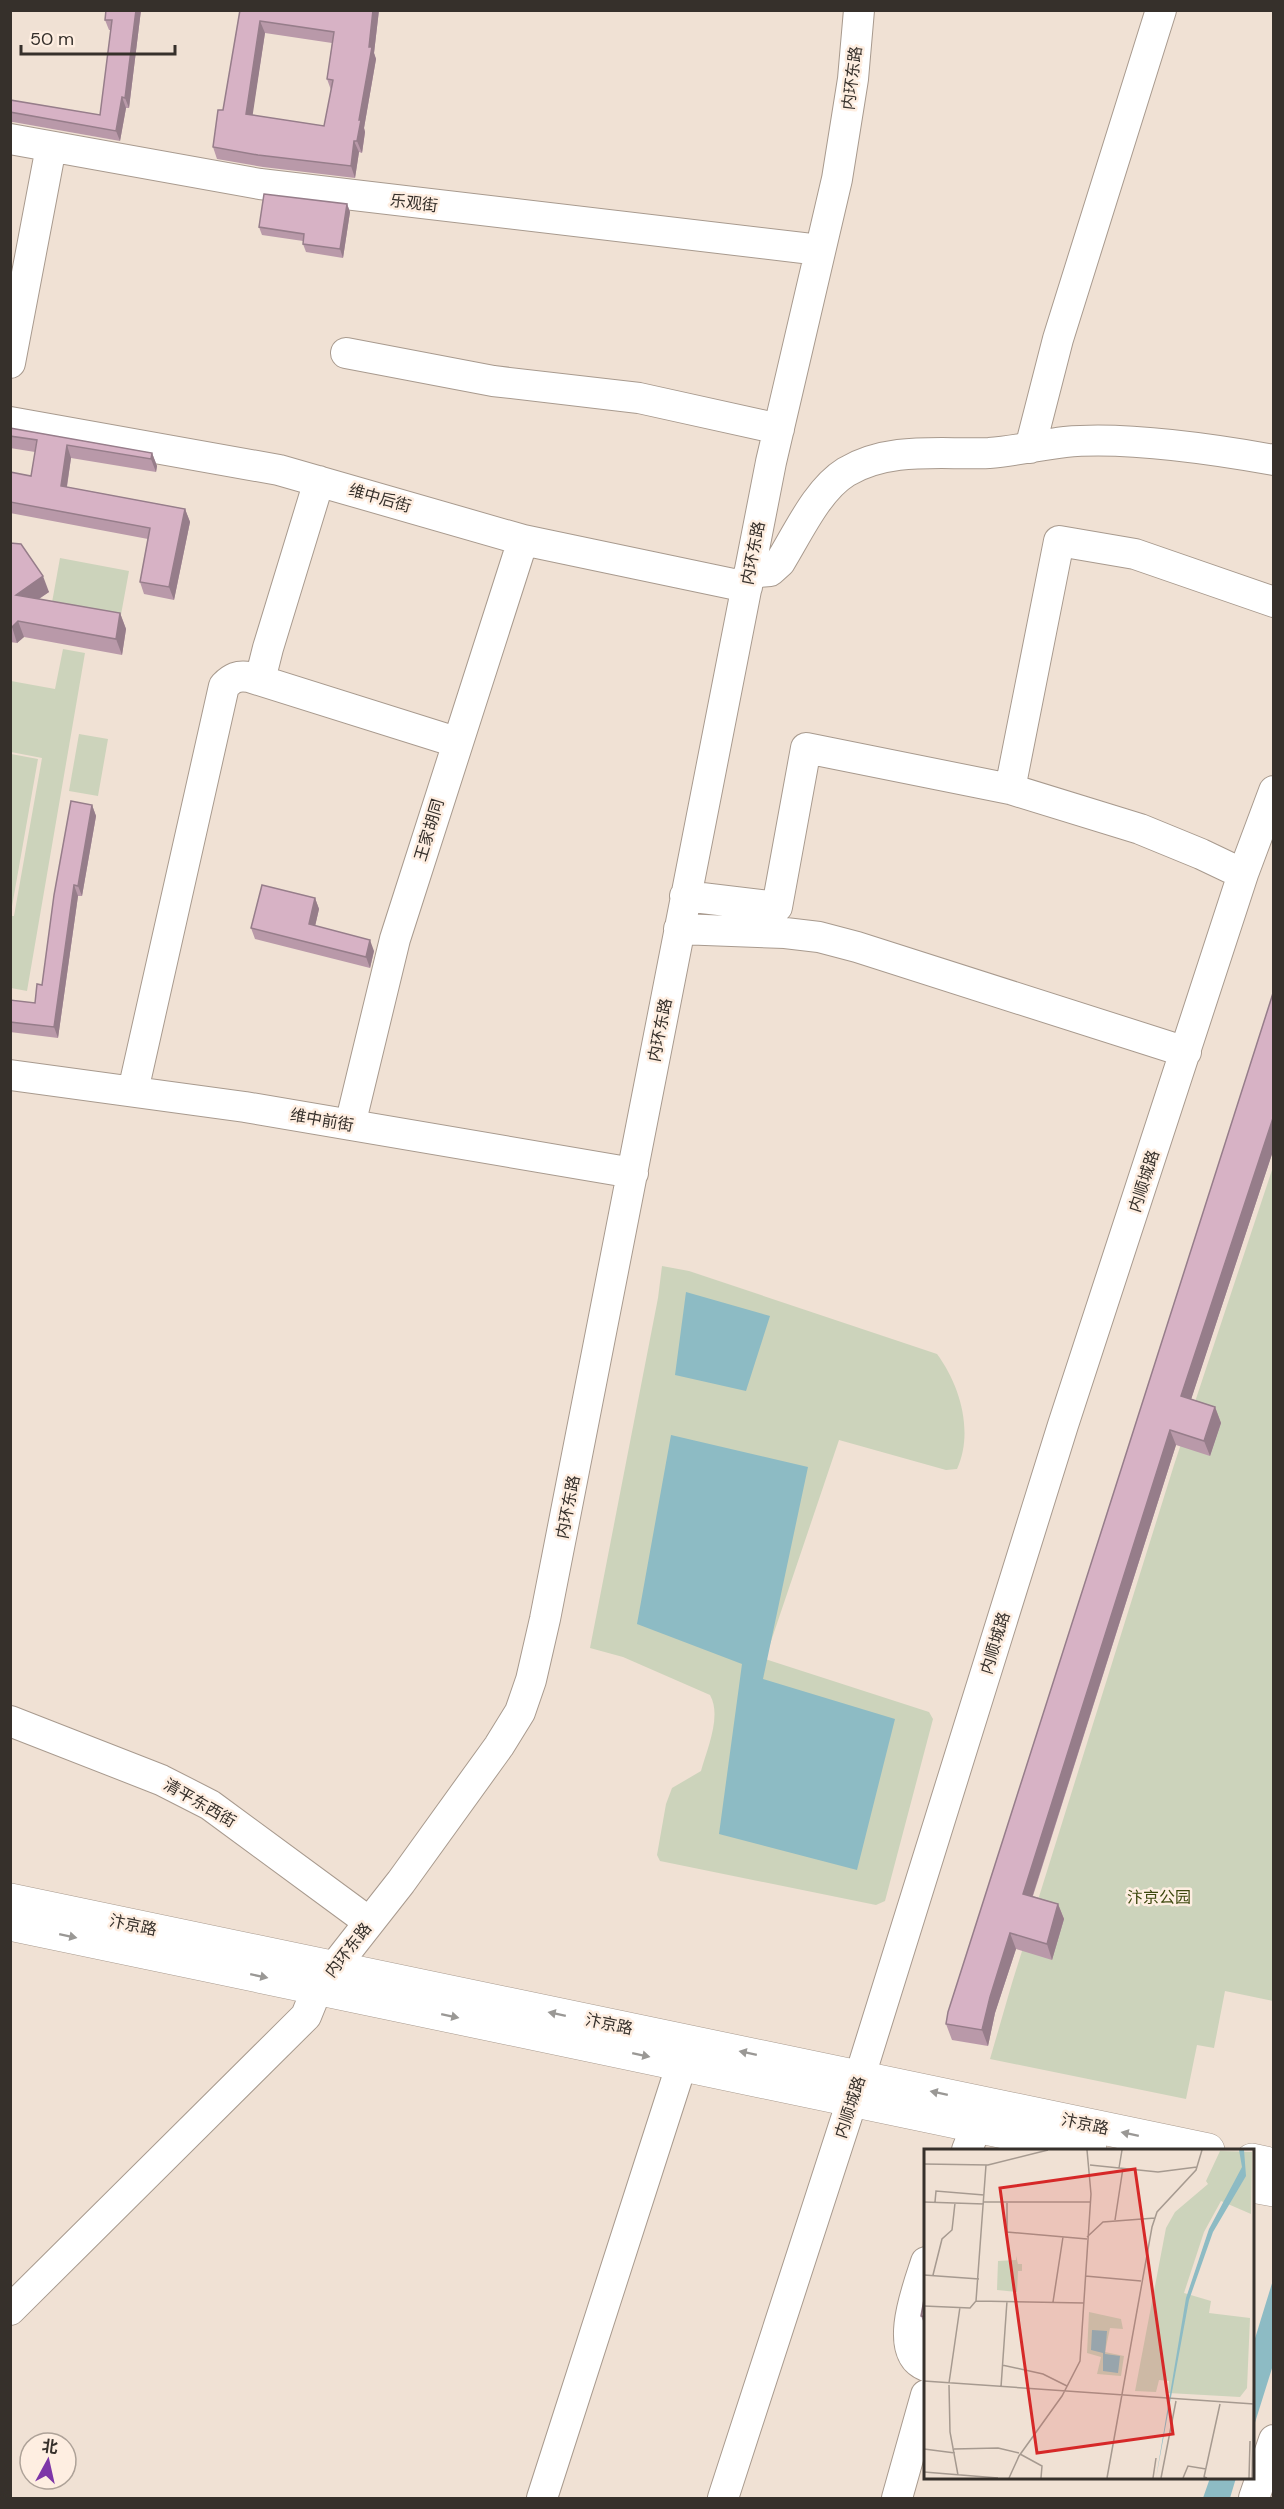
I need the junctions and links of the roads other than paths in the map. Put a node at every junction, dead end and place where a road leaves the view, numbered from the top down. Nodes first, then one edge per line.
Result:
1 (859, 10) edge
2 (1161, 10) edge
3 (10, 139) edge
4 (51, 147) junction
5 (820, 250) junction
6 (346, 353) dead end
7 (10, 363) edge
8 (10, 422) edge
9 (779, 429) junction
10 (1030, 448) junction
11 (1274, 460) edge
12 (319, 481) junction
13 (523, 540) junction
14 (748, 580) junction
15 (1274, 602) edge
16 (260, 680) junction
17 (456, 742) junction
18 (1010, 789) junction
19 (1274, 791) edge
20 (1242, 874) junction
21 (685, 896) junction
22 (679, 928) junction
23 (1186, 1052) junction
24 (10, 1075) edge
25 (133, 1091) junction
26 (350, 1125) junction
27 (633, 1173) junction
28 (10, 1722) edge
29 (10, 1900) edge
30 (369, 1922) junction
31 (10, 1924) edge
32 (326, 1978) junction
33 (682, 2063) junction
34 (856, 2088) junction
35 (971, 2139) edge
36 (1070, 2149) edge
37 (1197, 2149) edge
38 (1254, 2160) edge
39 (1274, 2164) edge
40 (1254, 2186) edge
41 (1274, 2190) edge
42 (924, 2268) edge
43 (10, 2286) edge
44 (10, 2310) edge
45 (924, 2365) edge
46 (924, 2402) edge
47 (1274, 2440) edge
48 (542, 2499) edge
49 (723, 2499) edge
50 (897, 2499) edge
51 (1254, 2499) edge

1 - 5 street, 内环东路
2 - 10 street
3 - 4 street, 乐观街
4 - 5 street, 乐观街
4 - 7 street
5 - 9 street, 内环东路
6 - 9 street
8 - 12 street, 维中后街
9 - 14 street, 内环东路
10 - 11 street
10 - 14 street
12 - 13 street, 维中后街
12 - 16 street
13 - 14 street, 维中后街
13 - 17 street, 王家胡同
14 - 21 street, 内环东路
15 - 18 street
16 - 17 street
16 - 25 street
17 - 26 street, 王家胡同
18 - 20 street
18 - 21 street
19 - 20 street, 内顺城路
20 - 23 street, 内顺城路
21 - 22 street, 内环东路
22 - 23 street
22 - 27 street, 内环东路
23 - 34 street, 内顺城路
24 - 25 street, 维中前街
25 - 26 street, 维中前街
26 - 27 street, 维中前街
27 - 30 street, 内环东路
28 - 30 street, 清平东西街
29 - 32 main road, 汴京路
30 - 32 street, 内环东路
31 -> 32 main road, 汴京路
32 -> 33 main road, 汴京路
34 -> 32 main road, 汴京路
32 - 43 street, 内环东路
32 - 44 street, 内环东路
33 - 34 main road, 汴京路
33 - 48 street
34 - 35 main road, 汴京路
37 -> 34 main road, 汴京路
34 - 49 street, 内顺城路
35 - 36 main road, 汴京路
38 - 39 main road
40 - 41 main road
42 - 45 street
46 - 50 street
47 - 51 street

